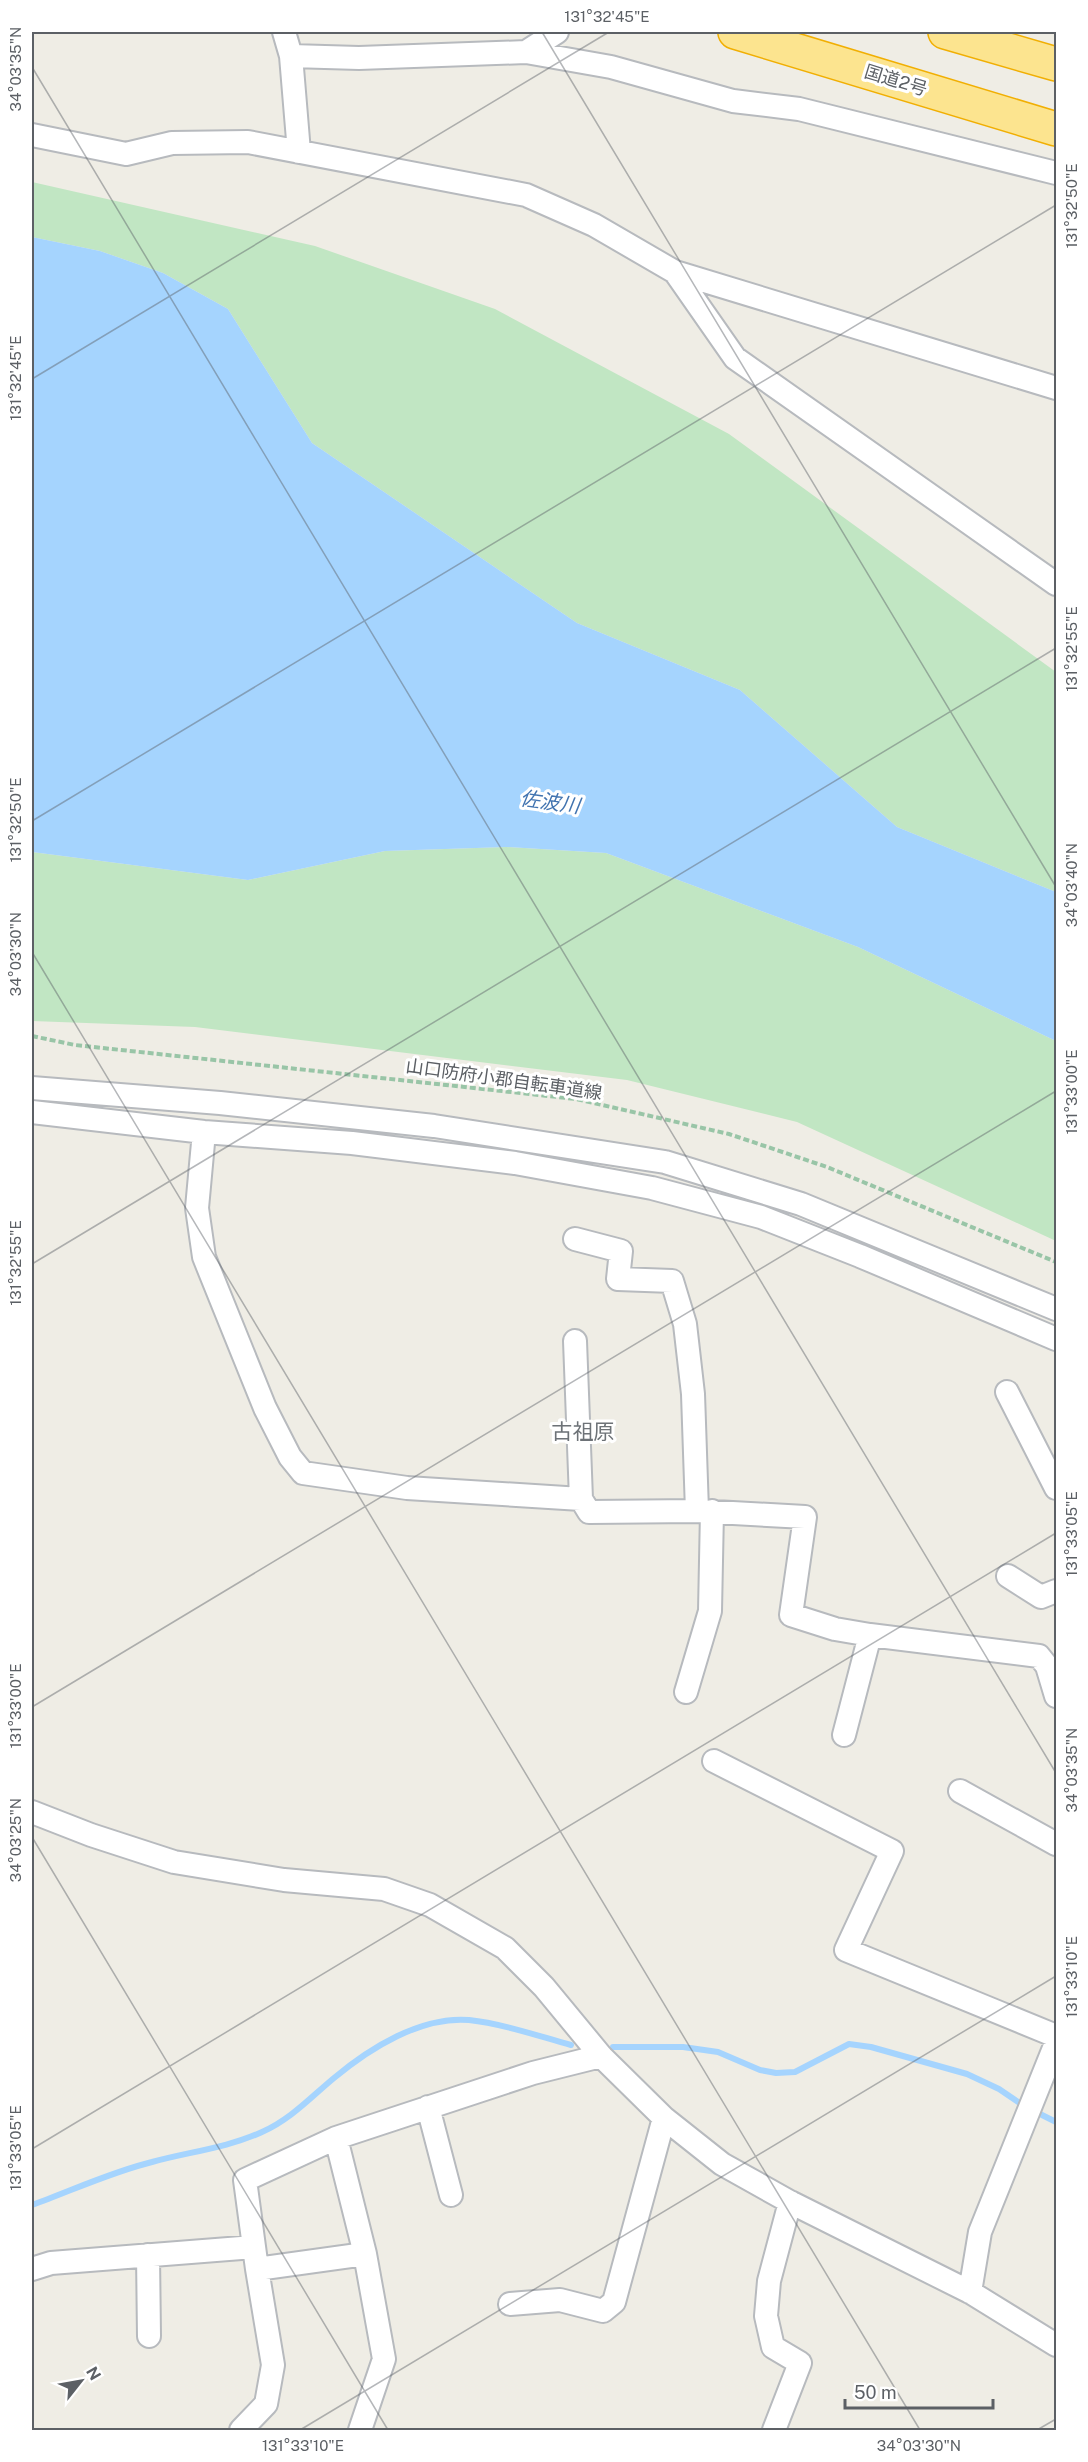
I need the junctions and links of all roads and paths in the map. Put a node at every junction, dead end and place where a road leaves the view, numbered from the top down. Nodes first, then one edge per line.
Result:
1 (557, 32) edge
2 (735, 32) edge
3 (945, 32) edge
4 (287, 44) edge
5 (526, 52) junction
6 (1056, 64) edge
7 (1056, 129) edge
8 (32, 135) edge
9 (299, 152) junction
10 (1056, 173) edge
11 (675, 272) junction
12 (1056, 388) edge
13 (1056, 584) edge
14 (32, 1036) edge
15 (32, 1088) edge
16 (32, 1112) edge
17 (204, 1132) junction
18 (574, 1239) dead end
19 (1056, 1262) edge
20 (1056, 1309) edge
21 (1056, 1339) edge
22 (575, 1341) dead end
23 (1007, 1392) dead end
24 (1056, 1488) edge
25 (581, 1499) junction
26 (704, 1511) junction
27 (1008, 1576) dead end
28 (1056, 1591) edge
29 (870, 1635) junction
30 (686, 1692) dead end
31 (1056, 1696) edge
32 (844, 1735) dead end
33 (714, 1761) dead end
34 (960, 1791) dead end
35 (32, 1812) edge
36 (1056, 1844) edge
37 (1056, 2036) edge
38 (1056, 2043) edge
39 (601, 2056) junction
40 (428, 2107) junction
41 (664, 2118) junction
42 (336, 2138) junction
43 (451, 2195) dead end
44 (790, 2202) junction
45 (365, 2254) junction
46 (148, 2255) junction
47 (255, 2258) junction
48 (32, 2269) edge
49 (970, 2292) junction
50 (510, 2304) dead end
51 (149, 2336) dead end
52 (1056, 2345) edge
53 (241, 2430) edge
54 (360, 2430) edge
55 (774, 2430) edge

1 - 5 street
2 - 7 highway, 国道2号
3 - 6 highway
4 - 5 street
4 - 9 street
5 - 10 street
8 - 9 street
9 - 11 street
11 - 12 street
11 - 13 street
14 - 19 path, 山口防府小郡自転車道線
15 - 20 street
16 - 17 street
17 - 21 street
17 - 25 street
18 - 26 street
22 - 25 street
23 - 24 street
25 - 26 street
26 - 29 street
26 - 30 street
27 - 28 street
29 - 31 street
29 - 32 street
33 - 37 street
34 - 36 street
35 - 39 street
38 - 49 street
39 - 40 street
39 - 41 street
40 - 42 street
40 - 43 street
41 - 44 street
41 - 50 street
42 - 45 street
42 - 47 street
44 - 49 street
44 - 55 street
45 - 47 street
45 - 54 street
46 - 47 street
46 - 48 street
46 - 51 street
47 - 53 street
49 - 52 street

